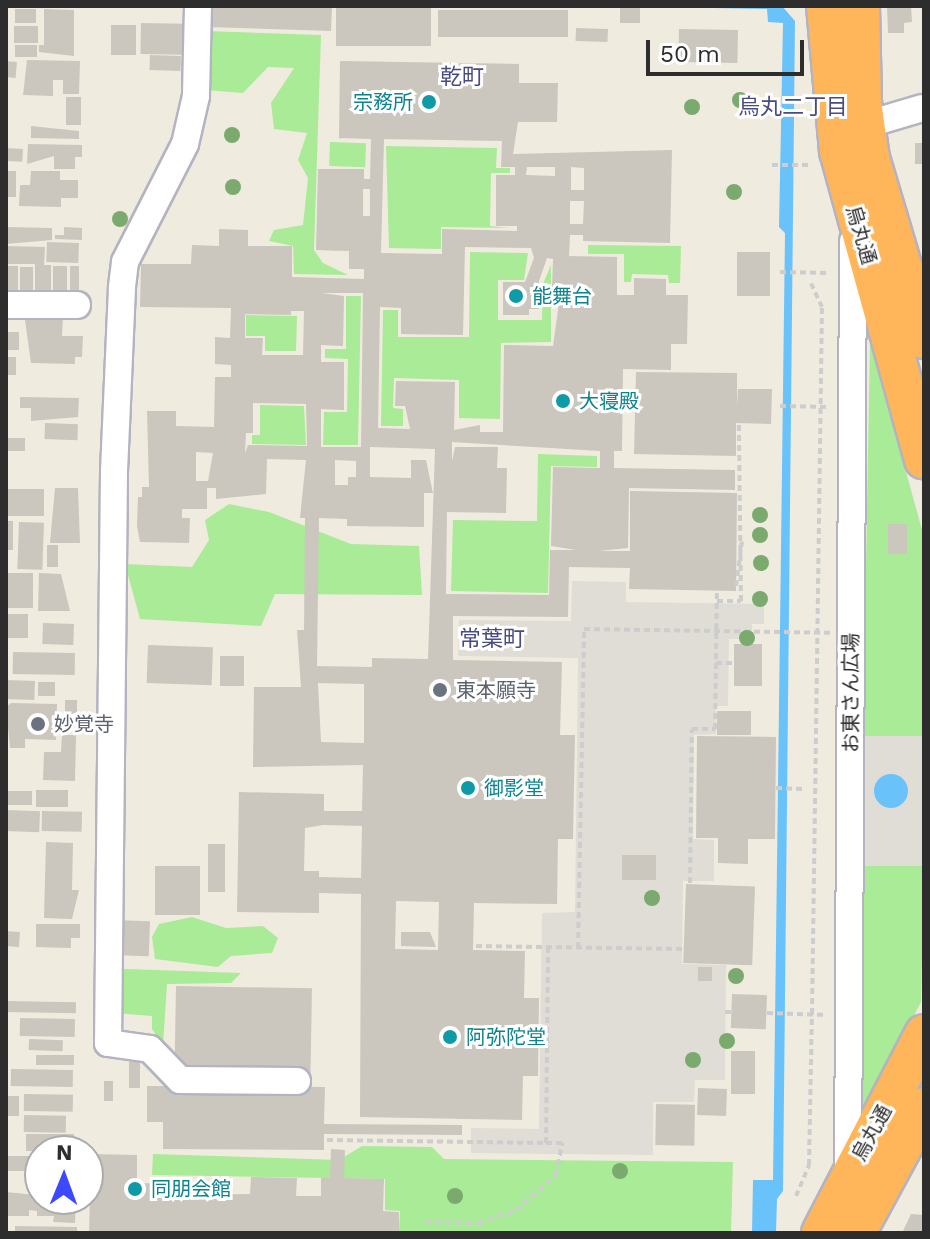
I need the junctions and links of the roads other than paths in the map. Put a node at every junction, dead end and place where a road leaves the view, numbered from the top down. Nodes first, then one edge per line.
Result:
1 (198, 6) edge
2 (826, 6) edge
3 (860, 6) edge
4 (923, 116) edge
5 (866, 133) junction
6 (854, 209) junction
7 (6, 305) edge
8 (77, 305) dead end
9 (914, 344) edge
10 (924, 459) edge
11 (924, 1034) edge
12 (297, 1081) dead end
13 (924, 1107) edge
14 (848, 1177) junction
15 (821, 1233) edge
16 (856, 1233) edge

1 - 12 street
2 - 6 highway, 烏丸通
3 - 5 highway, 烏丸通
4 - 5 street
5 - 9 highway, 烏丸通
6 - 9 highway, 烏丸通
6 - 14 street, お東さん広場
7 - 8 street
9 - 10 highway, 烏丸通
11 - 14 highway, 烏丸通
13 - 16 highway, 烏丸通
14 - 15 highway, 烏丸通

